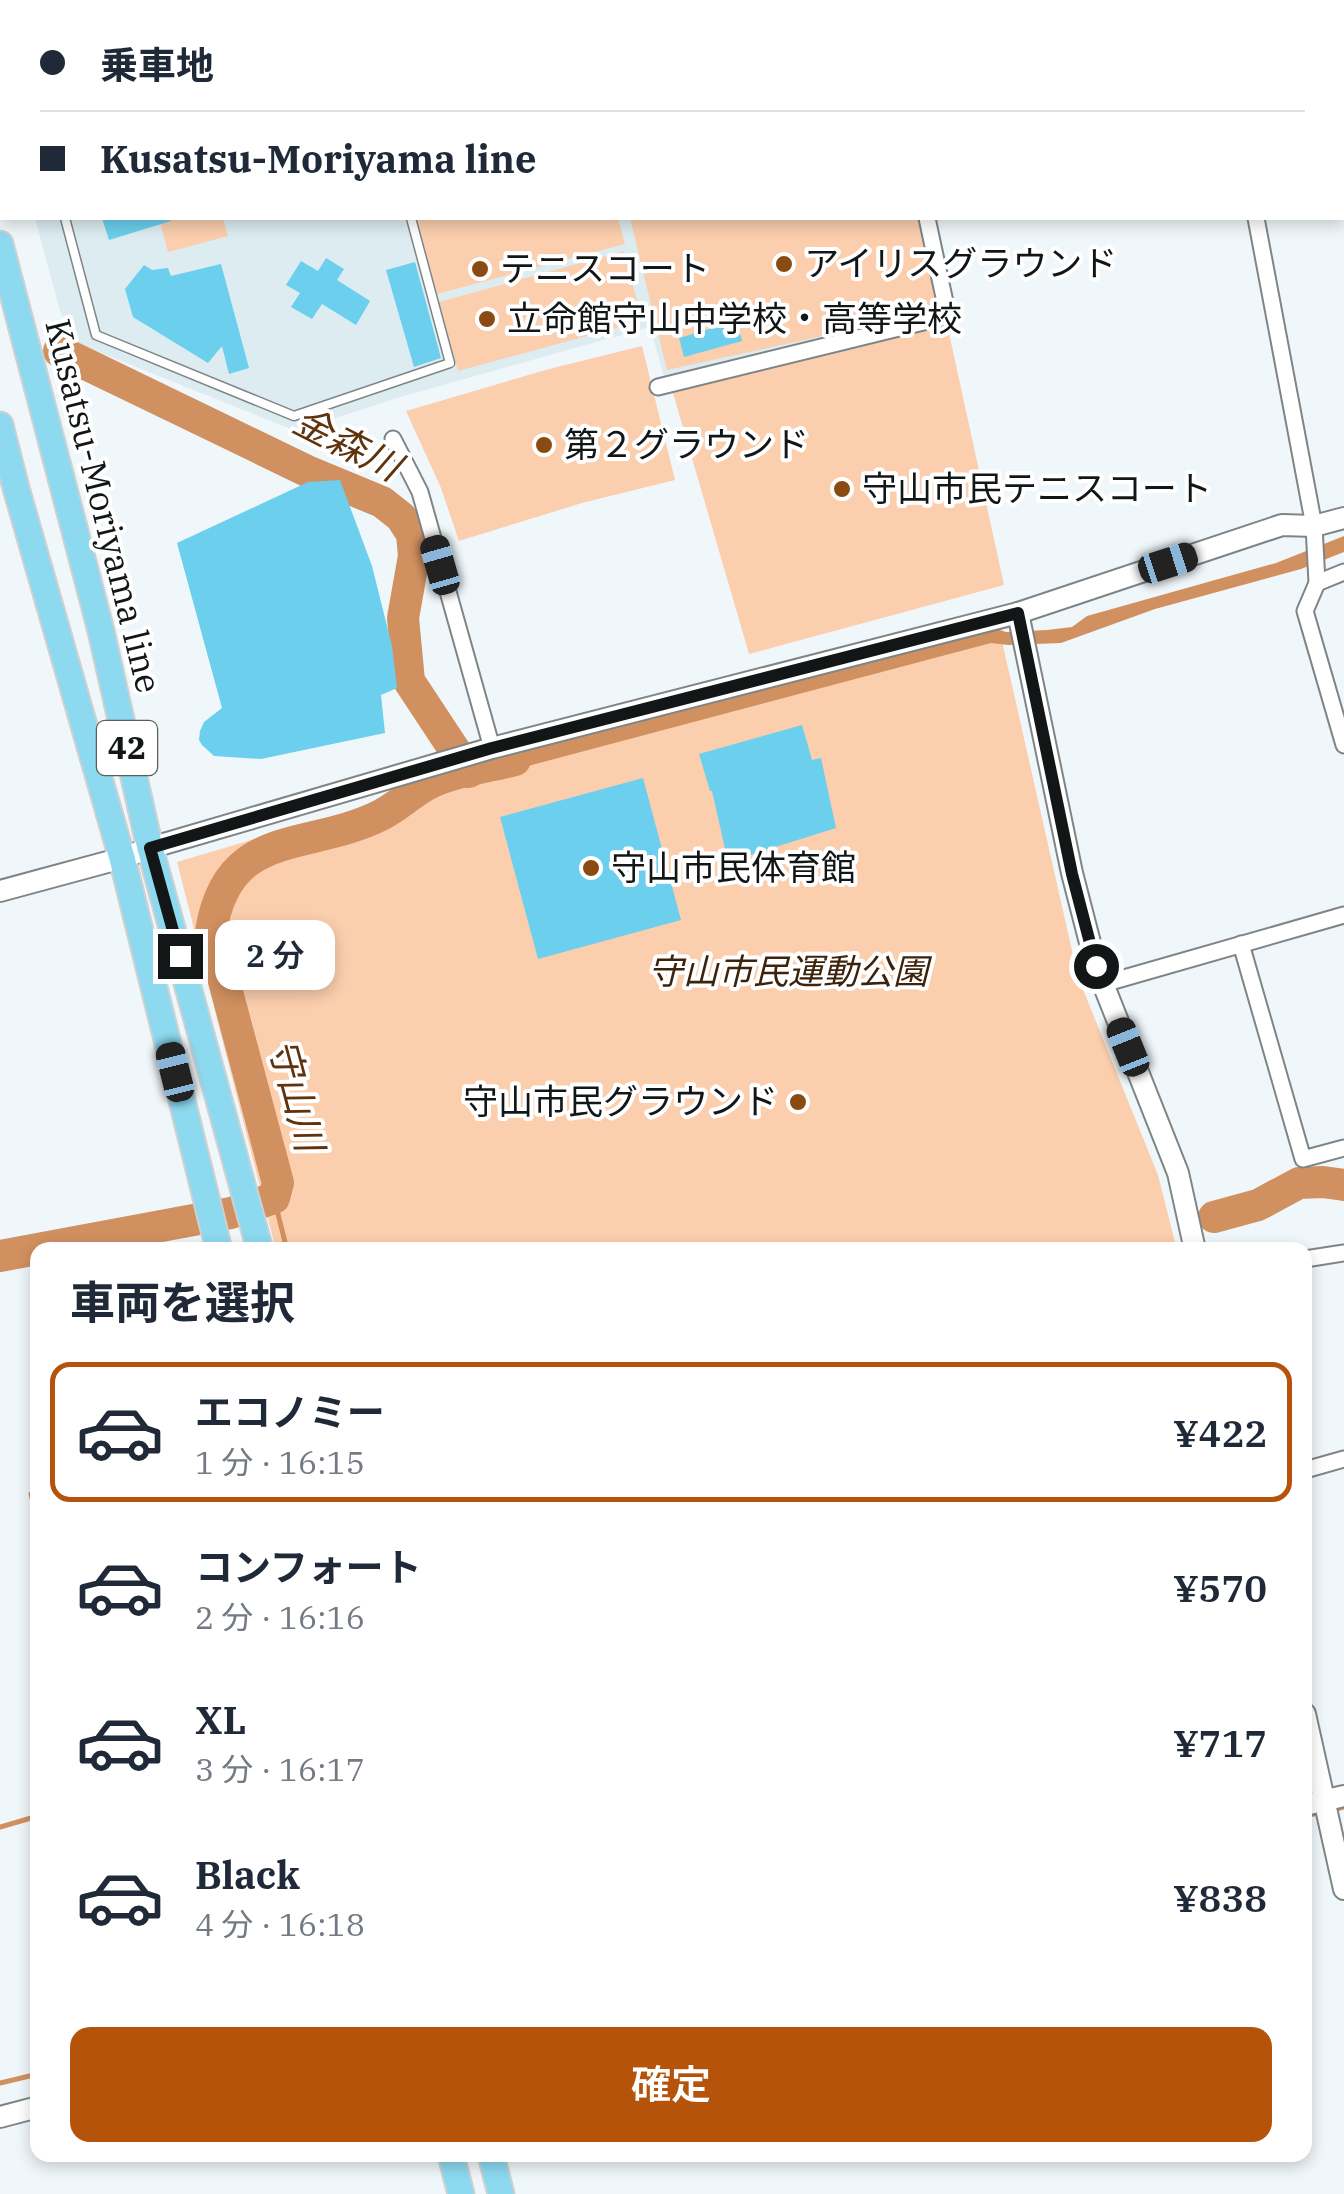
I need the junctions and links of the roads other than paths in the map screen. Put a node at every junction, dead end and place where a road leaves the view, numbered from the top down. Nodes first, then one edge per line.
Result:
1 (66, 220) edge
2 (413, 220) edge
3 (927, 220) edge
4 (1256, 220) edge
5 (0, 244) edge
6 (4, 276) edge
7 (658, 387) dead end
8 (0, 426) edge
9 (393, 439) dead end
10 (1344, 518) edge
11 (1314, 526) junction
12 (1344, 572) edge
13 (1317, 583) junction
14 (1018, 613) junction
15 (1344, 682) edge
16 (1327, 687) junction
17 (1344, 745) edge
18 (484, 751) junction
19 (150, 848) junction
20 (122, 858) junction
21 (0, 891) edge
22 (1344, 915) edge
23 (1241, 944) junction
24 (1103, 984) junction
25 (1344, 1148) edge
26 (217, 1242) edge
27 (258, 1242) edge
28 (1193, 1242) edge
29 (1344, 1253) edge
30 (1312, 1258) edge
31 (1344, 1459) edge
32 (1312, 1468) edge
33 (1312, 1744) edge
34 (1325, 1801) edge
35 (1344, 1888) edge
36 (30, 2109) edge
37 (0, 2117) edge
38 (452, 2162) edge
39 (492, 2162) edge
40 (461, 2194) edge
41 (500, 2194) edge

1 - 2 lane
3 - 7 street
4 - 11 street
5 - 6 main road, Kusatsu-Moriyama line / 42
6 - 19 main road, Kusatsu-Moriyama line / 42
8 - 20 main road, Kusatsu-Moriyama line / 42
9 - 18 street
10 - 11 street
11 - 13 street
11 - 14 street
12 - 13 street
13 - 16 street
14 - 18 street
14 - 24 street
15 - 16 street
16 - 17 street
18 - 19 street
19 - 20 street
19 - 27 main road, Kusatsu-Moriyama line / 42
20 - 21 street
20 - 26 main road, Kusatsu-Moriyama line / 42
22 - 23 street
23 - 24 street
23 - 25 street
24 - 28 street
29 - 30 street
31 - 32 street
33 - 34 street
34 - 35 street
36 - 37 street
38 - 40 main road
39 - 41 main road

